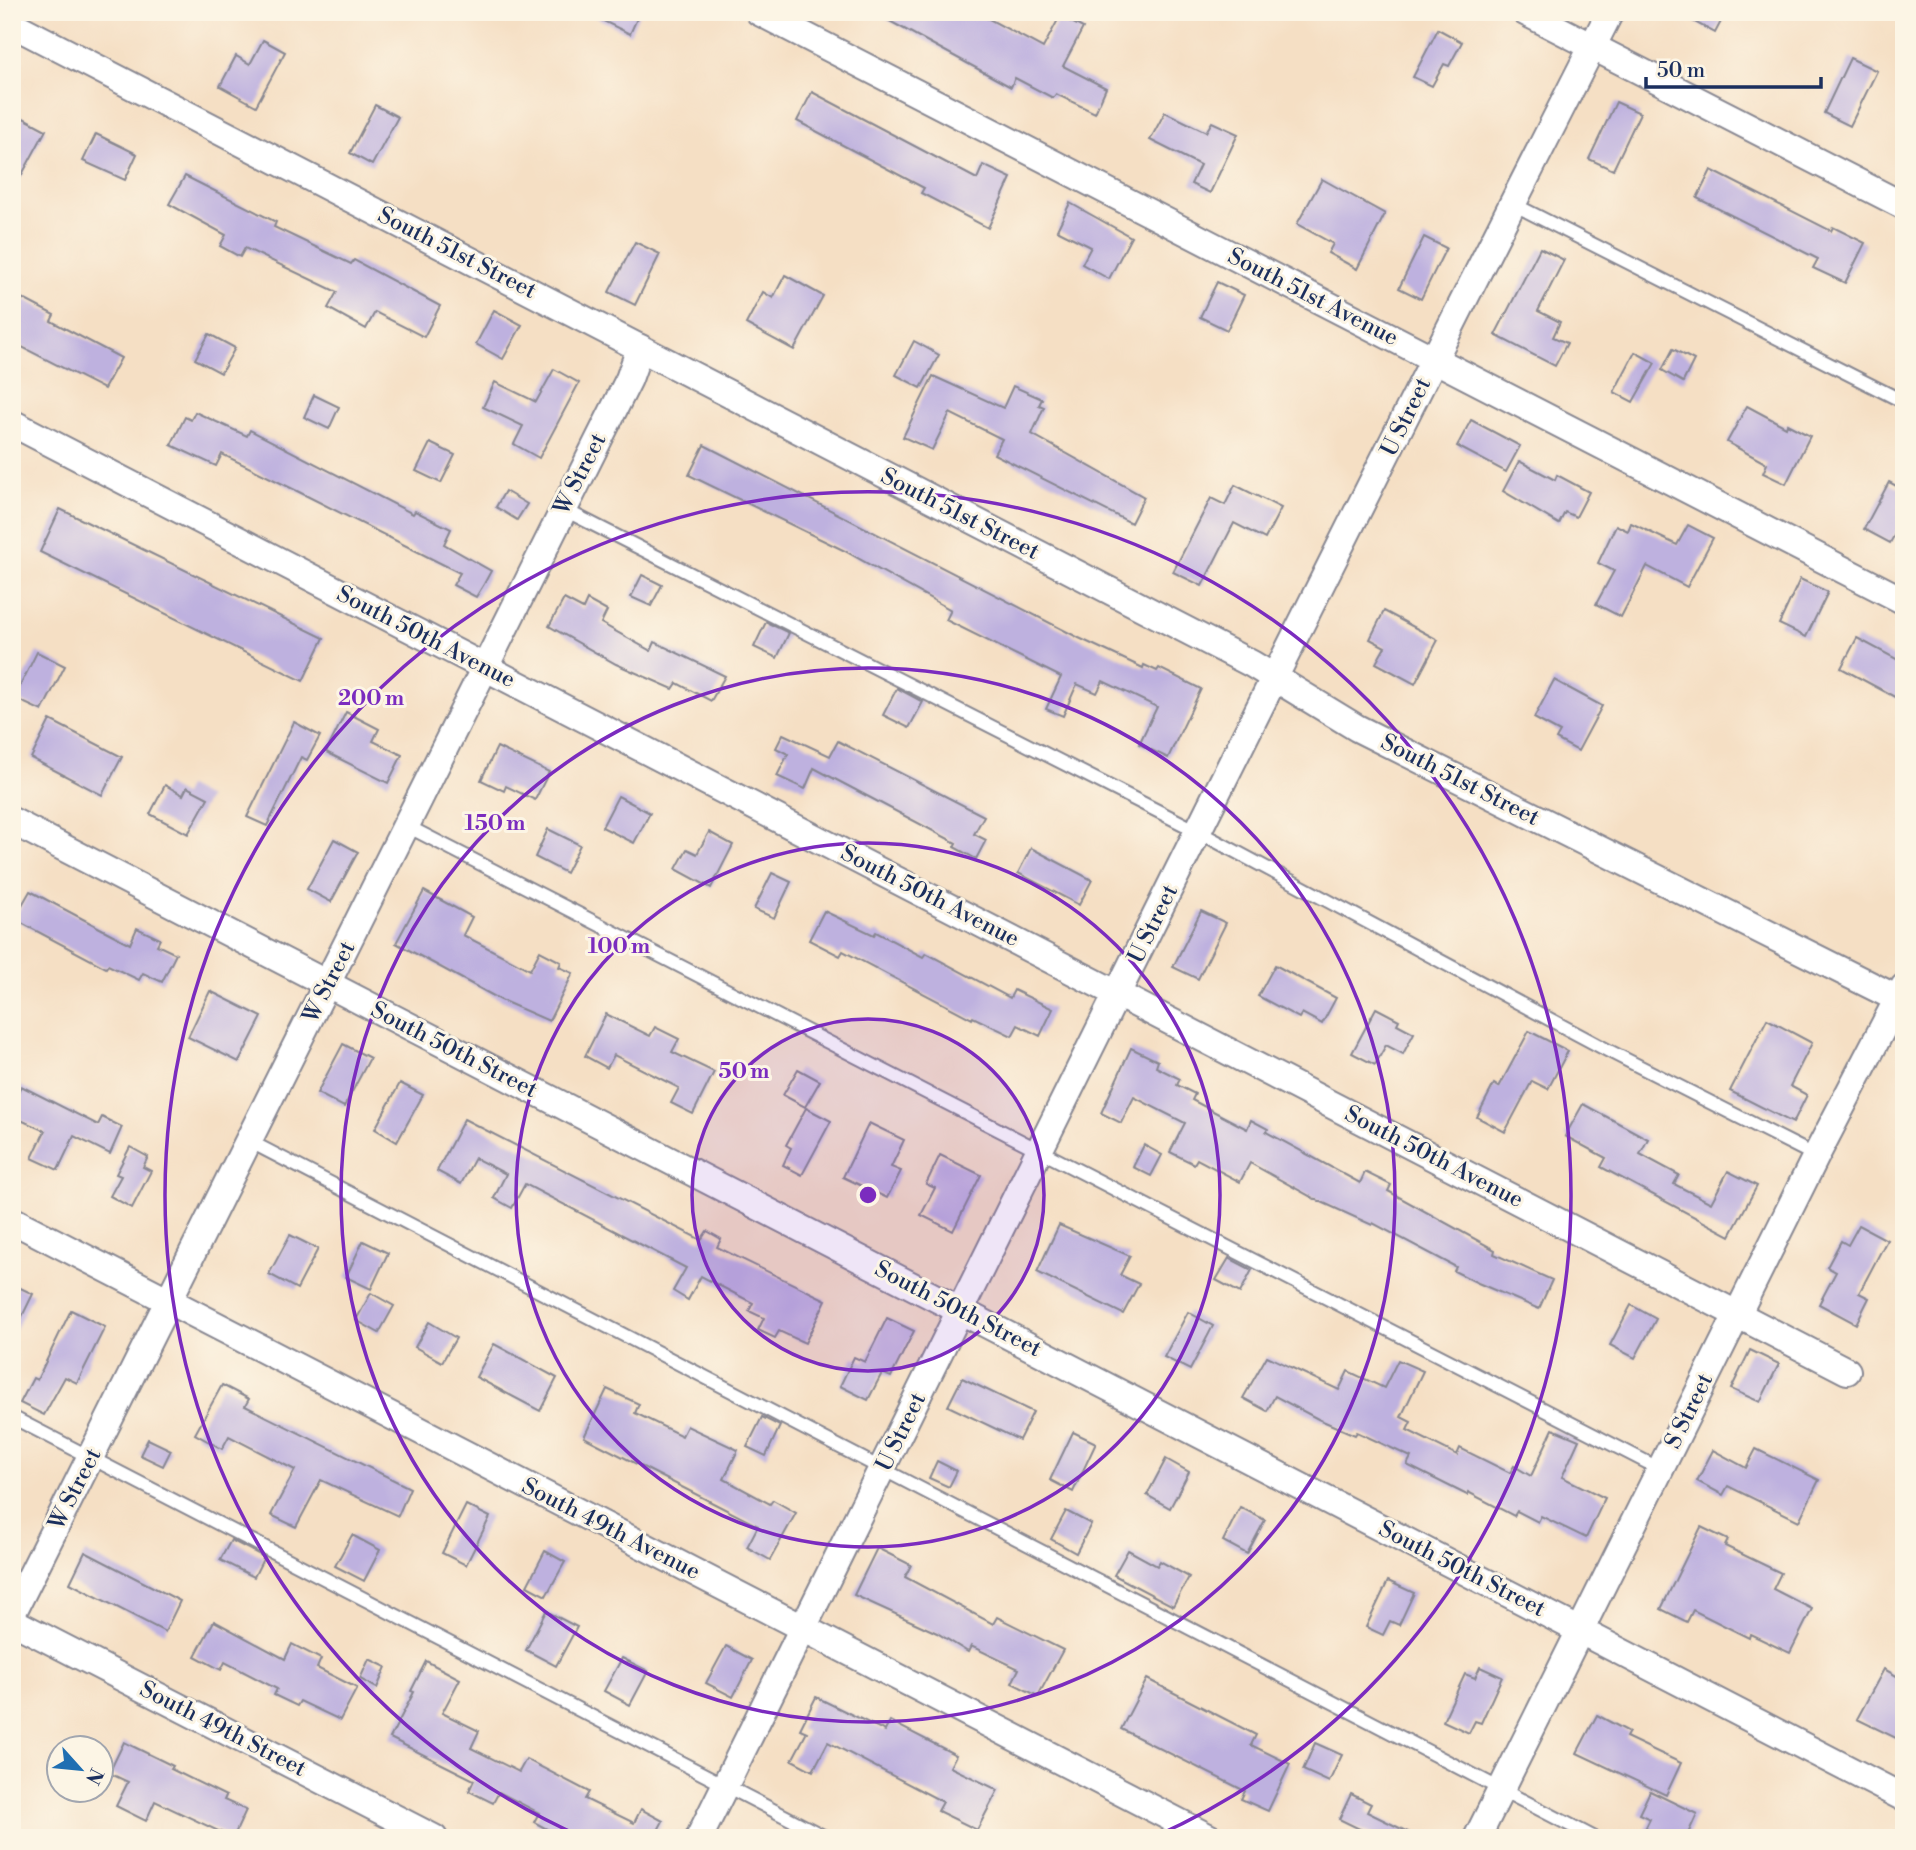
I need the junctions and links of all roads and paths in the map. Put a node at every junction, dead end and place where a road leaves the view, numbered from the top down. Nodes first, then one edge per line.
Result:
1 (759, 12) edge
2 (1525, 12) edge
3 (1610, 12) edge
4 (805, 23) edge
5 (18, 24) edge
6 (1592, 47) junction
7 (1513, 204) junction
8 (1904, 206) edge
9 (640, 348) junction
10 (1434, 360) junction
11 (1904, 402) edge
12 (12, 423) edge
13 (562, 508) junction
14 (1904, 601) edge
15 (485, 667) junction
16 (1273, 679) junction
17 (12, 821) edge
18 (407, 826) junction
19 (1199, 832) junction
20 (328, 985) junction
21 (1119, 994) junction
22 (1902, 996) edge
23 (249, 1141) junction
24 (1041, 1151) junction
25 (1816, 1156) junction
26 (12, 1220) edge
27 (170, 1301) junction
28 (961, 1310) junction
29 (1737, 1314) junction
30 (1847, 1371) dead end
31 (12, 1417) edge
32 (91, 1457) junction
33 (882, 1469) junction
34 (1660, 1469) junction
35 (12, 1614) edge
36 (12, 1621) edge
37 (803, 1628) junction
38 (1580, 1630) junction
39 (725, 1785) junction
40 (1502, 1790) junction
41 (1904, 1798) edge
42 (434, 1838) edge
43 (699, 1838) edge
44 (827, 1838) edge
45 (1210, 1838) edge
46 (1477, 1838) edge
47 (1595, 1838) edge

1 - 4 street, South 51st Avenue
2 - 6 street
3 - 6 street, U Street
4 - 10 street, South 51st Avenue
5 - 9 street, South 51st Street
6 - 7 street, U Street
6 - 8 street
7 - 10 street, U Street
7 - 11 lane
9 - 13 street, W Street
9 - 16 street, South 51st Street
10 - 14 street, South 51st Avenue
10 - 16 street, U Street
12 - 15 street, South 50th Avenue
13 - 15 street, W Street
13 - 19 lane
15 - 18 street, W Street
15 - 21 street, South 50th Avenue
16 - 19 street, U Street
16 - 22 street, South 51st Street
17 - 20 street, South 50th Street
18 - 20 street, W Street
18 - 24 lane
19 - 21 street, U Street
19 - 25 lane
20 - 23 street, W Street
20 - 28 street, South 50th Street
21 - 24 street, U Street
21 - 29 street, South 50th Avenue
22 - 25 street, S Street
23 - 27 street, W Street
23 - 33 lane
24 - 28 street, U Street
24 - 34 lane
25 - 29 street, S Street
26 - 27 street, South 49th Avenue
27 - 32 street, W Street
27 - 37 street, South 49th Avenue
28 - 33 street, U Street
28 - 38 street, South 50th Street
29 - 30 street, South 50th Avenue
29 - 34 street, S Street
31 - 32 lane
32 - 35 street, W Street
32 - 39 lane
33 - 37 street, U Street
33 - 40 lane
34 - 38 street, S Street
36 - 42 street, South 49th Street
37 - 39 street, U Street
37 - 45 street, South 49th Avenue
38 - 40 street, S Street
38 - 41 street, South 50th Street
39 - 43 street, U Street
39 - 44 lane
40 - 46 street, S Street
40 - 47 lane

